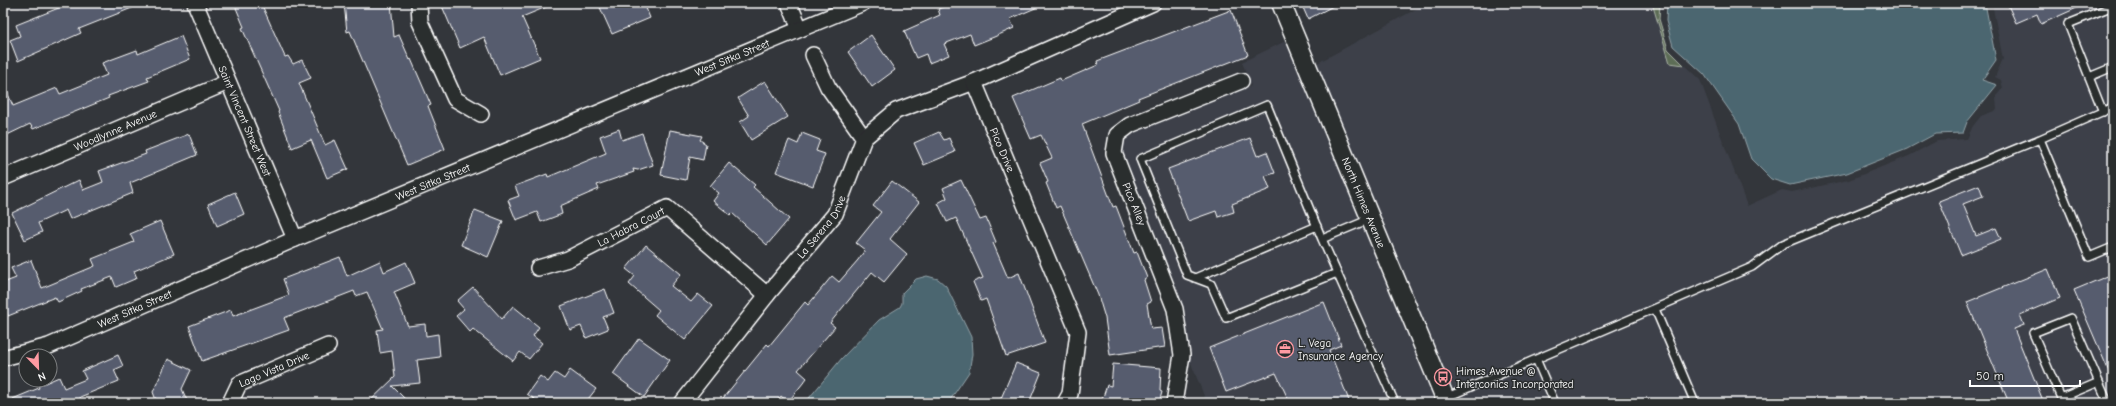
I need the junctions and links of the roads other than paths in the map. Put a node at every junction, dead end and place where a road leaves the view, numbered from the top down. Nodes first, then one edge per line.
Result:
1 (195, 3) edge
2 (419, 3) edge
3 (789, 3) edge
4 (863, 3) edge
5 (1153, 3) edge
6 (1281, 3) edge
7 (2113, 6) edge
8 (800, 29) junction
9 (813, 55) dead end
10 (2113, 67) edge
11 (2089, 77) junction
12 (1241, 81) dead end
13 (228, 82) junction
14 (974, 82) junction
15 (2113, 107) edge
16 (2103, 112) junction
17 (481, 114) dead end
18 (864, 138) junction
19 (2040, 139) junction
20 (3, 178) edge
21 (1370, 219) junction
22 (1317, 226) junction
23 (295, 239) junction
24 (1322, 239) junction
25 (2113, 247) edge
26 (538, 268) dead end
27 (1337, 273) junction
28 (1195, 278) junction
29 (767, 295) junction
30 (1655, 309) junction
31 (328, 346) dead end
32 (3, 358) edge
33 (1536, 359) junction
34 (2099, 382) junction
35 (1446, 401) edge
36 (230, 403) edge
37 (682, 403) edge
38 (1065, 403) edge
39 (1174, 403) edge
40 (1395, 403) edge
41 (1554, 403) edge
42 (1695, 403) edge
43 (2108, 403) edge

1 - 13 street, Saint Vincent Street West
2 - 17 street
3 - 8 street
4 - 8 street, West Sitka Street
5 - 14 street
6 - 21 street, North Himes Avenue
7 - 11 lane
8 - 23 street, West Sitka Street
9 - 18 street
10 - 11 lane
11 - 16 lane
12 - 39 street, Pico Alley
13 - 20 street, Woodlynne Avenue
13 - 23 street, Saint Vincent Street West
14 - 18 street, La Serena Drive
14 - 38 street, Pico Drive
15 - 16 lane
16 - 19 lane
18 - 29 street, La Serena Drive
19 - 25 lane
19 - 30 lane
21 - 24 lane
21 - 35 street, North Himes Avenue
22 - 24 lane
22 - 28 lane
22 - 28 lane
23 - 32 street, West Sitka Street
24 - 27 lane
26 - 29 street, La Habra Court
27 - 28 lane
27 - 40 lane
29 - 37 street, La Serena Drive
30 - 33 lane
30 - 42 lane
31 - 36 street, Lago Vista Drive
33 - 35 lane
33 - 41 lane
34 - 34 lane
34 - 43 lane

